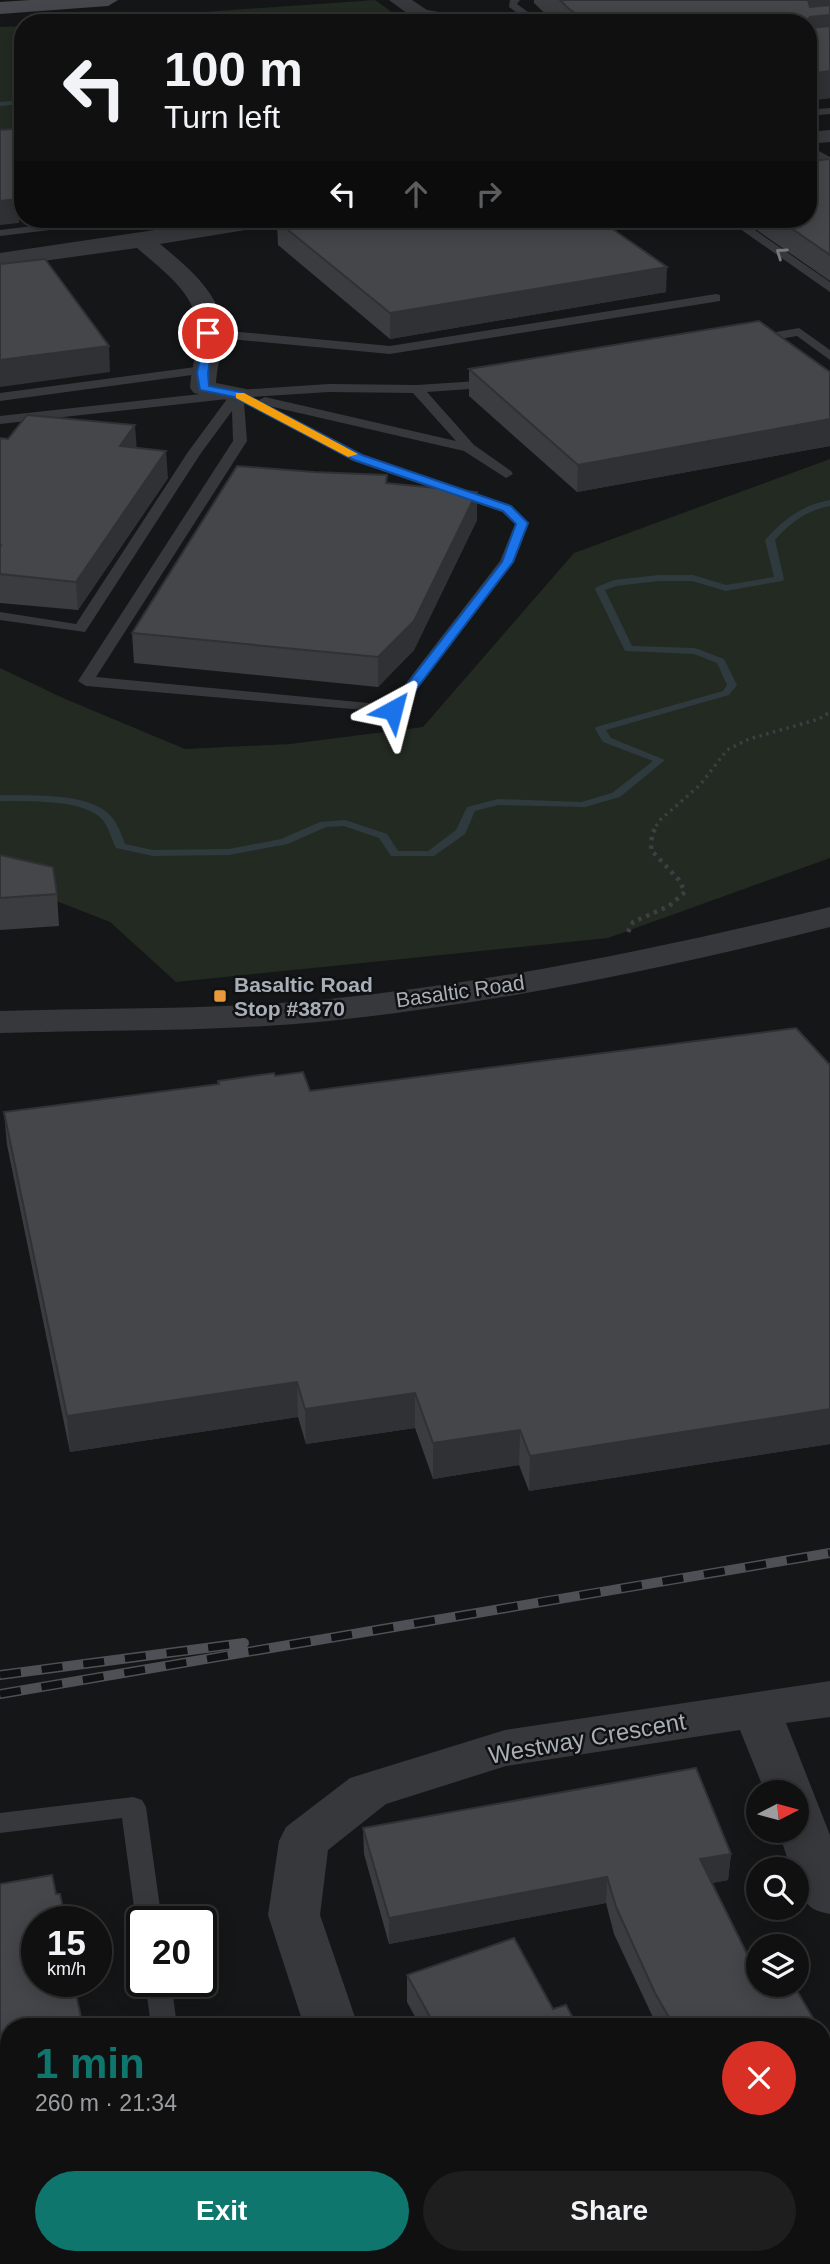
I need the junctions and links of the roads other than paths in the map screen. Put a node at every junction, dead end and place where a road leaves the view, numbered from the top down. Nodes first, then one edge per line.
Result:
1 (108, 0) edge
2 (399, 0) edge
3 (433, 0) edge
4 (515, 0) edge
5 (0, 8) edge
6 (420, 14) edge
7 (447, 14) edge
8 (525, 14) edge
9 (42, 228) edge
10 (182, 228) edge
11 (745, 228) edge
12 (0, 233) edge
13 (142, 240) junction
14 (0, 260) edge
15 (830, 288) edge
16 (716, 298) dead end
17 (208, 333) junction
18 (746, 341) edge
19 (830, 356) edge
20 (203, 370) junction
21 (506, 382) edge
22 (417, 389) junction
23 (237, 394) junction
24 (0, 397) edge
25 (0, 420) edge
26 (469, 448) junction
27 (506, 474) dead end
28 (0, 616) edge
29 (830, 917) edge
30 (0, 1022) edge
31 (830, 1699) edge
32 (756, 1710) junction
33 (785, 1780) edge
34 (0, 1823) edge
35 (807, 1843) edge
36 (830, 1894) edge
37 (147, 1906) edge
38 (160, 1997) edge
39 (163, 2018) edge
40 (328, 2018) edge

1 - 5 main road
2 - 6 street
3 - 7 street
4 - 8 lane
9 - 12 lane
10 - 13 street
15 -> 11 lane
13 - 14 street
13 - 17 street
16 - 17 lane
17 - 20 street
18 - 19 lane
20 - 23 street
20 - 24 lane
21 - 22 lane
22 - 23 lane
22 - 26 lane
23 - 23 lane
23 - 25 lane
23 - 26 lane
23 - 28 lane
26 - 27 lane
29 - 30 street, Basaltic Road
31 - 32 street, Westway Crescent
32 - 33 street
32 - 40 street, Westway Crescent
34 - 37 lane
35 - 36 street
38 - 39 lane

